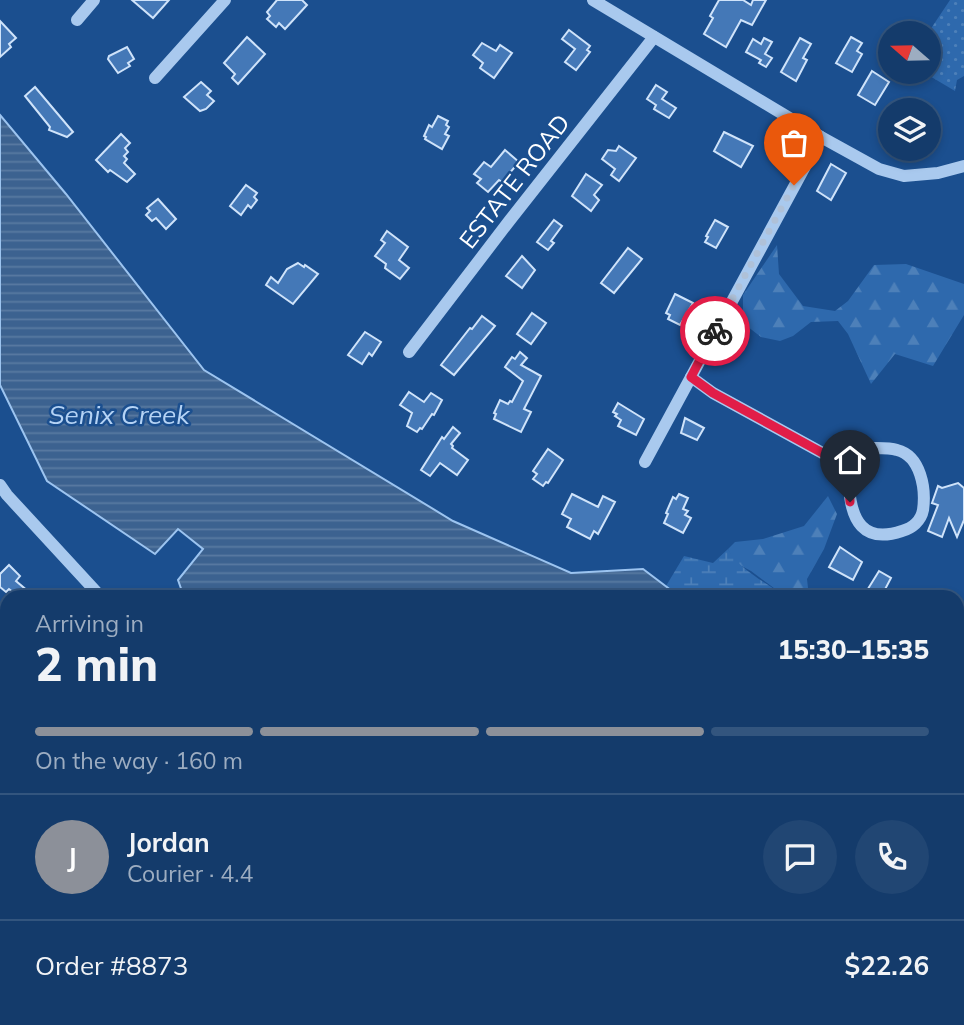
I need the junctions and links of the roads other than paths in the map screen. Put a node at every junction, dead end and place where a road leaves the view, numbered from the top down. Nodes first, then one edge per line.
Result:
1 (94, 0) edge
2 (225, 0) edge
3 (593, 0) edge
4 (77, 20) dead end
5 (654, 37) junction
6 (155, 78) dead end
7 (821, 137) junction
8 (964, 166) edge
9 (409, 352) dead end
10 (691, 377) junction
11 (645, 462) dead end
12 (848, 467) junction
13 (0, 485) edge
14 (95, 590) edge

1 - 4 street
2 - 6 street
3 - 5 street
5 - 7 street
5 - 9 street, ESTATE ROAD
7 - 8 street
7 - 10 street
10 - 11 street
10 - 12 street
12 - 12 street
13 - 14 street

